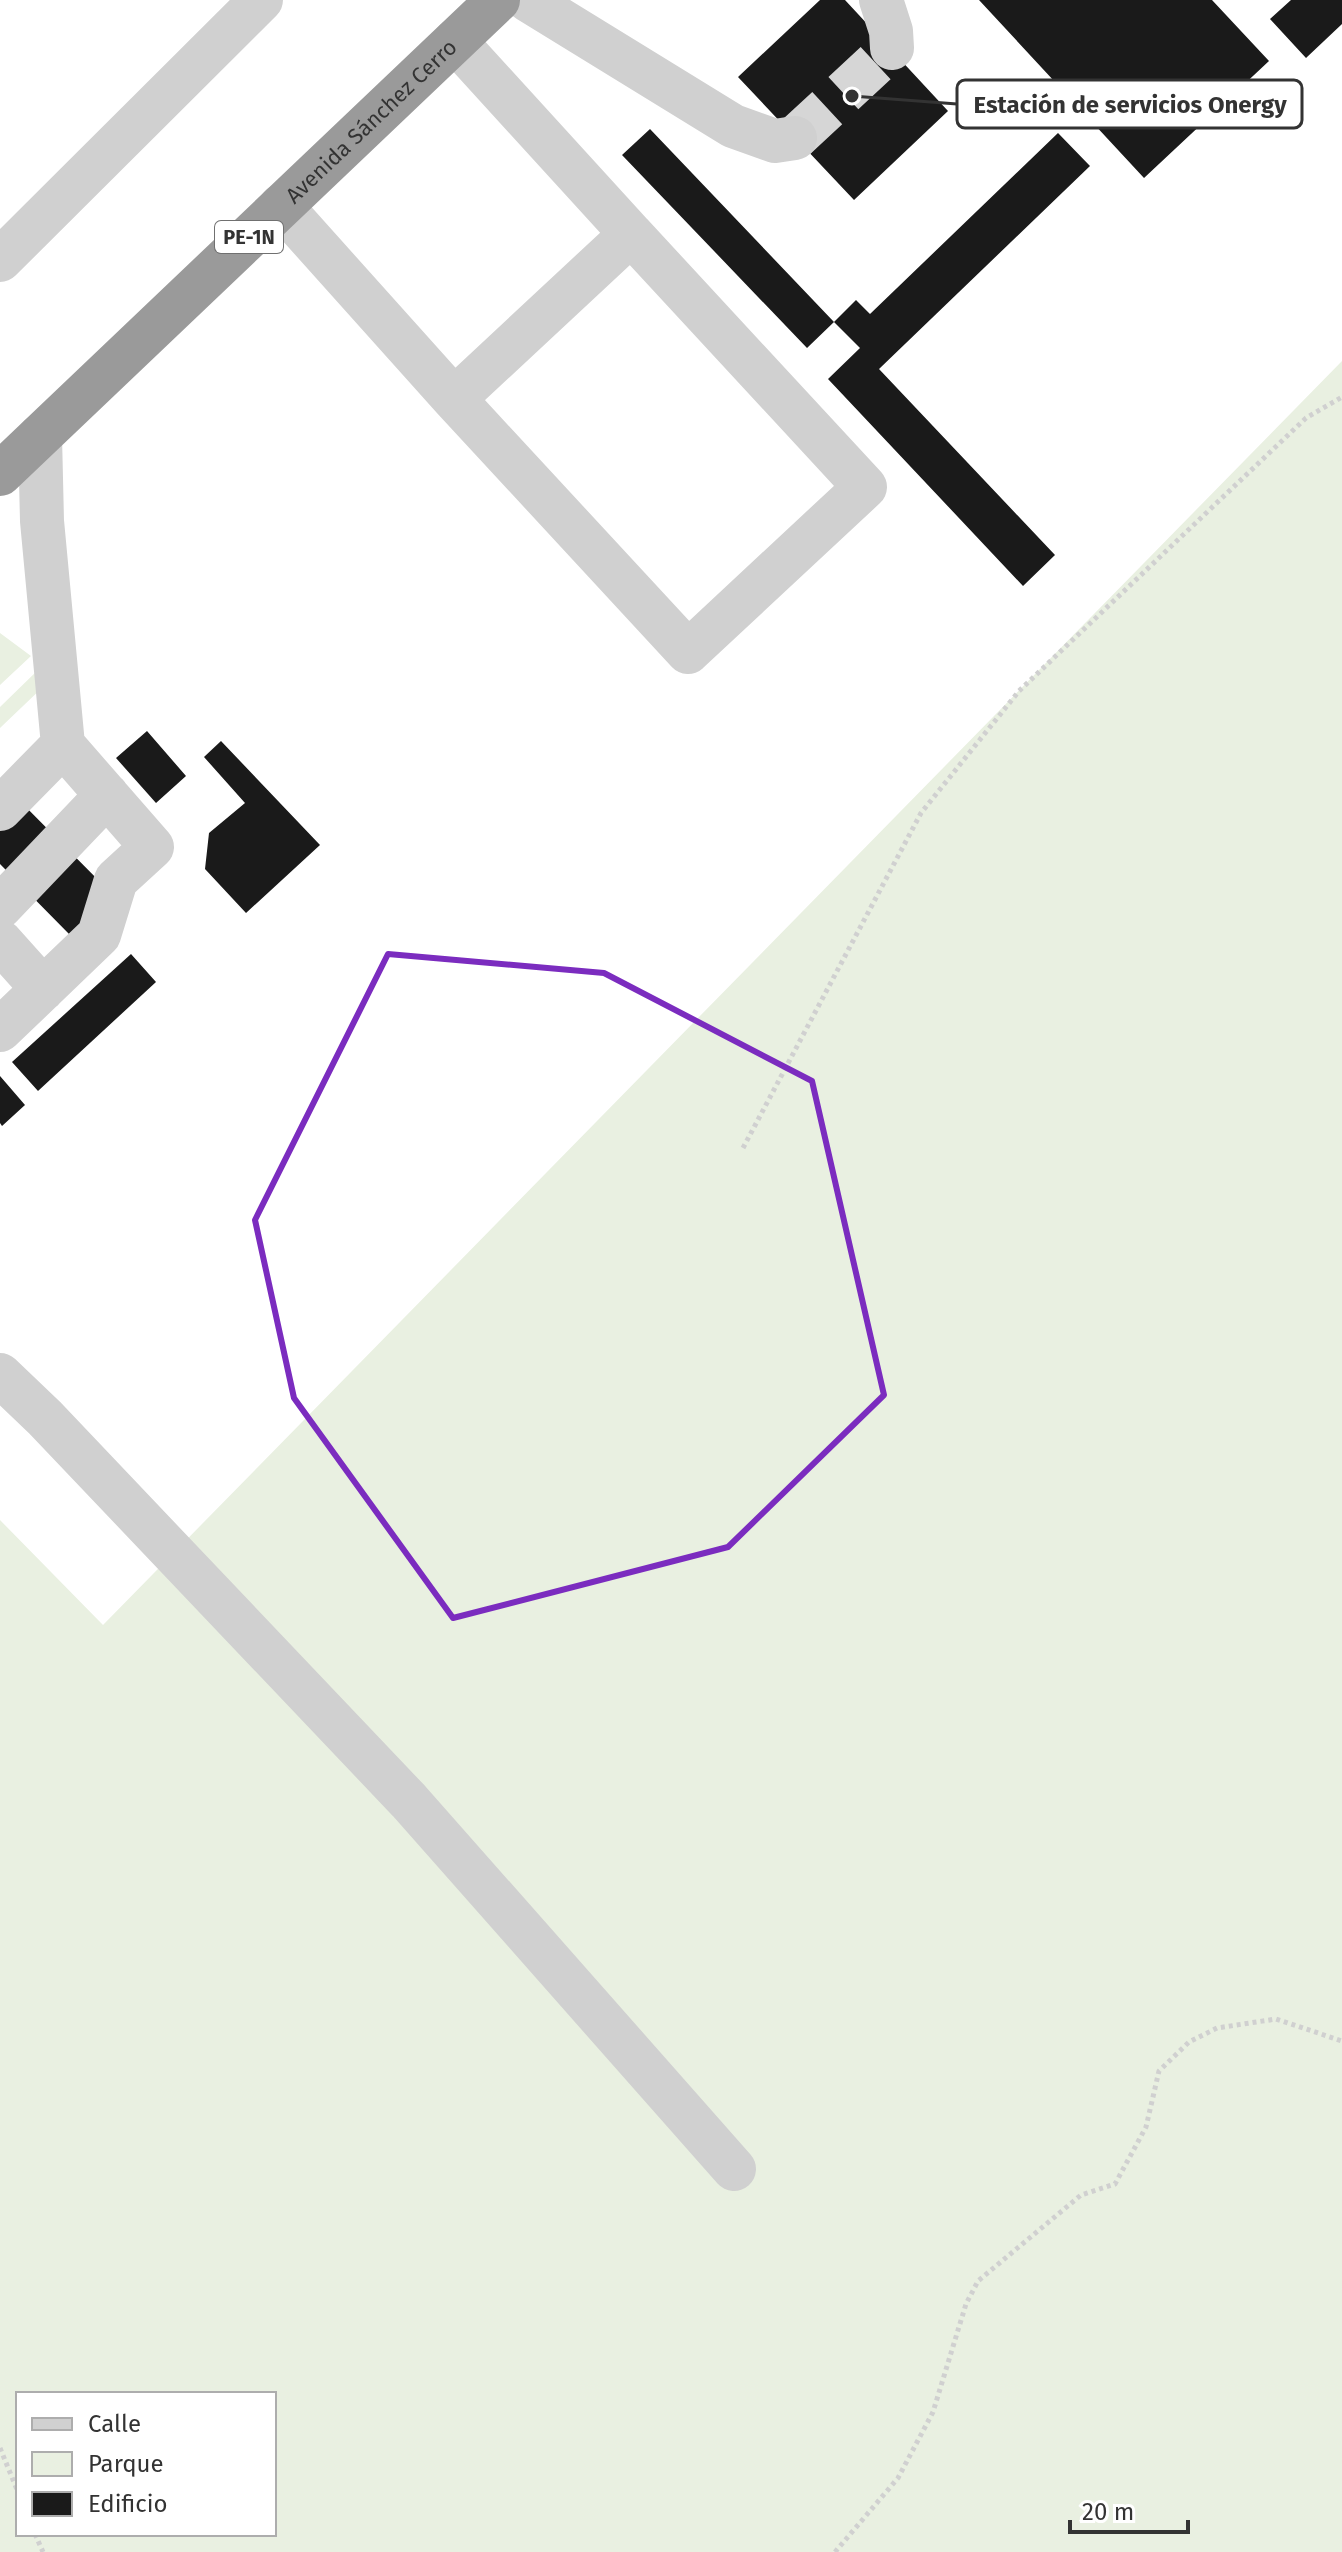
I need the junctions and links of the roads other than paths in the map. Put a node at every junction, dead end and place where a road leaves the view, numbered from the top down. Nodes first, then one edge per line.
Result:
1 (261, 0) edge
2 (498, 0) edge
3 (528, 0) edge
4 (881, 0) edge
5 (455, 41) junction
6 (892, 48) dead end
7 (795, 138) dead end
8 (281, 206) junction
9 (631, 234) junction
10 (0, 260) edge
11 (454, 399) junction
12 (40, 436) junction
13 (0, 474) edge
14 (63, 745) junction
15 (107, 795) junction
16 (0, 809) edge
17 (0, 907) edge
18 (0, 941) edge
19 (43, 989) junction
20 (0, 1030) edge
21 (0, 1375) edge
22 (734, 2169) dead end

1 - 10 street
2 - 5 highway, Avenida Sánchez Cerro / PE-1N
3 - 7 street
4 - 6 street
5 - 8 highway, Avenida Sánchez Cerro / PE-1N
5 - 9 street
8 - 11 street
8 - 12 highway, Avenida Sánchez Cerro / PE-1N
9 - 11 street
9 - 11 street
12 - 13 highway, Avenida Sánchez Cerro / PE-1N
12 - 14 street
14 - 15 street
14 - 16 street
15 - 17 street
15 - 19 street
18 - 19 street
19 - 20 street
21 - 22 street

